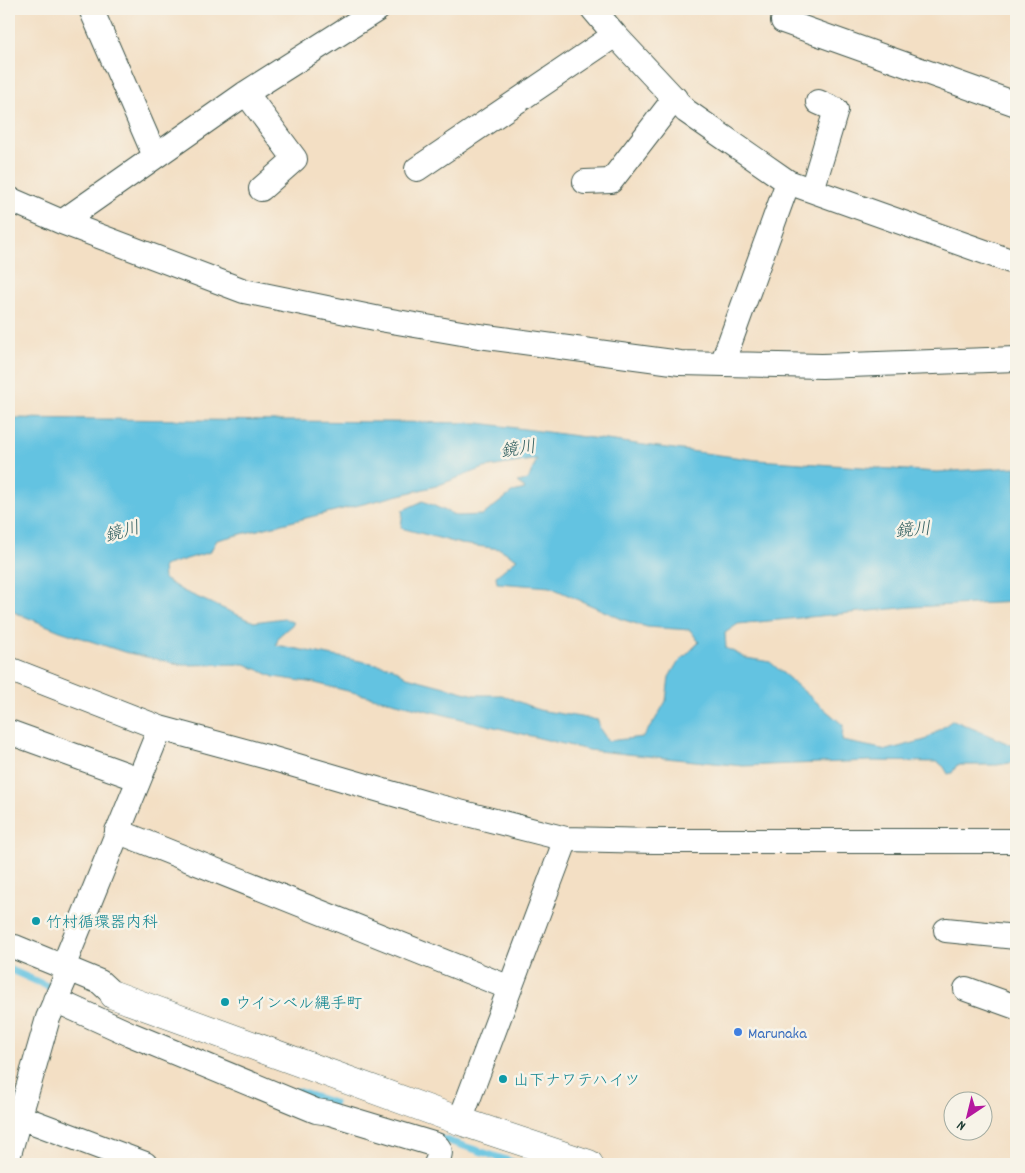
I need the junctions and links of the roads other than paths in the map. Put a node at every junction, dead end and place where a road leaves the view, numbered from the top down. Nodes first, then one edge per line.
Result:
1 (91, 9) edge
2 (378, 9) edge
3 (593, 9) edge
4 (788, 9) edge
5 (614, 35) junction
6 (246, 93) junction
7 (675, 98) junction
8 (818, 102) dead end
9 (1016, 104) edge
10 (155, 156) junction
11 (417, 168) dead end
12 (585, 182) dead end
13 (788, 182) junction
14 (261, 189) dead end
15 (812, 190) junction
16 (9, 199) edge
17 (62, 222) junction
18 (1016, 263) edge
19 (1016, 359) edge
20 (722, 364) junction
21 (9, 669) edge
22 (160, 728) junction
23 (9, 732) edge
24 (139, 779) junction
25 (117, 831) junction
26 (566, 839) junction
27 (1016, 841) edge
28 (946, 930) dead end
29 (1016, 937) edge
30 (9, 946) edge
31 (9, 955) edge
32 (60, 986) junction
33 (510, 988) junction
34 (966, 989) dead end
35 (114, 995) joint
36 (1016, 1007) edge
37 (20, 1118) junction
38 (460, 1121) junction
39 (9, 1154) edge
40 (145, 1164) edge
41 (436, 1164) edge
42 (589, 1164) edge

1 - 10 street
2 - 6 street
3 - 5 street
4 - 9 street
5 - 7 street
5 - 11 street
6 - 10 street
6 - 14 street
7 - 12 street
7 - 13 street
8 - 15 street
10 - 17 street
13 - 15 street
13 - 20 street
15 - 18 street
16 - 17 street
17 - 20 street
19 - 20 street
21 - 22 street
22 - 24 street
22 - 26 street
23 - 24 street
24 - 25 street
25 - 32 street
25 - 33 street
26 - 27 street
26 - 33 street
28 - 29 street
30 - 32 street
31 - 32 street
32 - 35 street
32 - 37 street
32 - 41 street
33 - 38 street
34 - 36 street
35 - 38 street
37 - 39 street
37 - 40 street
38 - 42 street

